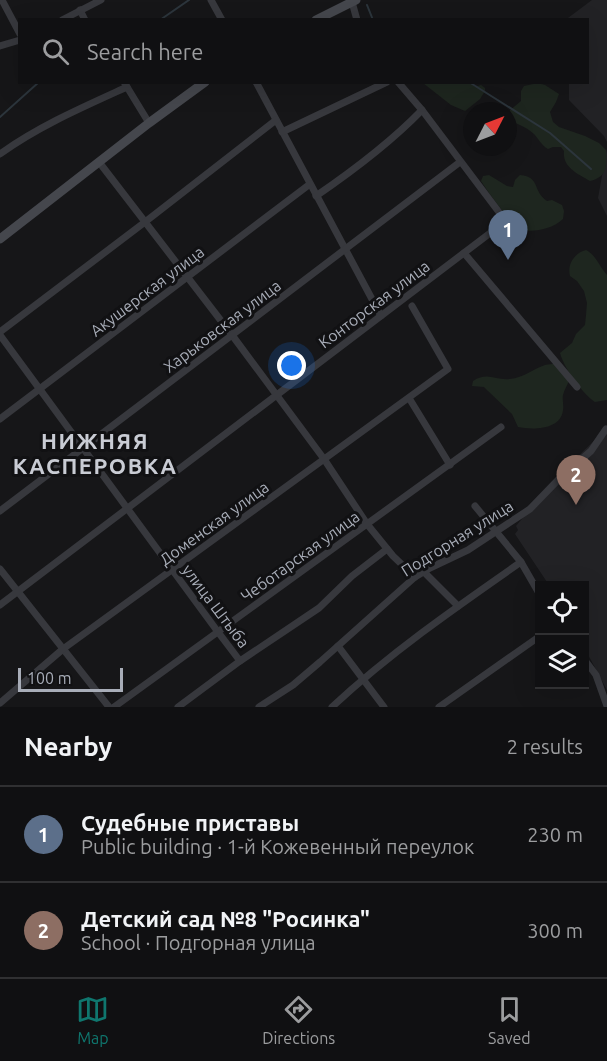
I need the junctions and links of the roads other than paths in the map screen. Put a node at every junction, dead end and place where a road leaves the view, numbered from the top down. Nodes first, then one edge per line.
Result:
1 (2, 0) edge
2 (101, 0) edge
3 (211, 0) edge
4 (354, 1) edge
5 (83, 6) edge
6 (65, 18) edge
7 (221, 18) edge
8 (320, 18) edge
9 (357, 18) edge
10 (18, 30) edge
11 (18, 41) edge
12 (0, 46) edge
13 (202, 84) edge
14 (257, 84) edge
15 (383, 84) edge
16 (400, 84) edge
17 (125, 85) edge
18 (422, 110) junction
19 (276, 120) junction
20 (149, 123) junction
21 (282, 132) junction
22 (0, 154) edge
23 (99, 162) junction
24 (460, 162) junction
25 (310, 184) junction
26 (316, 196) junction
27 (506, 221) junction
28 (145, 222) junction
29 (514, 232) dead end
30 (0, 239) edge
31 (345, 250) junction
32 (464, 253) junction
33 (187, 277) junction
34 (412, 306) dead end
35 (381, 316) junction
36 (0, 334) edge
37 (232, 335) junction
38 (577, 387) dead end
39 (39, 389) junction
40 (276, 395) junction
41 (409, 398) junction
42 (0, 419) edge
43 (501, 427) dead end
44 (606, 429) edge
45 (83, 448) junction
46 (324, 459) junction
47 (450, 465) junction
48 (475, 507) dead end
49 (127, 508) junction
50 (0, 511) edge
51 (367, 524) junction
52 (496, 531) junction
53 (387, 549) junction
54 (520, 562) junction
55 (0, 569) edge
56 (172, 570) junction
57 (424, 572) junction
58 (415, 577) junction
59 (535, 588) edge
60 (17, 591) junction
61 (0, 604) edge
62 (458, 606) junction
63 (218, 632) junction
64 (535, 640) edge
65 (338, 646) junction
66 (63, 649) junction
67 (240, 661) junction
68 (589, 665) edge
69 (363, 679) junction
70 (0, 704) edge
71 (607, 706) edge
72 (108, 707) edge
73 (114, 707) edge
74 (178, 707) edge
75 (259, 707) edge
76 (332, 707) edge
77 (384, 707) edge
78 (439, 707) edge

1 - 10 street
2 - 5 street
3 - 7 street
4 - 8 street
4 - 9 street
5 - 6 street
11 - 12 street
13 - 20 street
14 - 19 street
15 - 21 street
16 - 18 street
17 - 20 street
17 - 22 street
18 - 24 street
18 - 26 street
19 - 21 street
19 - 28 street
20 - 23 street
21 - 25 street
23 - 28 street
23 - 30 street
24 - 27 street
24 - 31 street, Харьковская улица
25 - 26 street
25 - 33 street, Акушерская улица
26 - 31 street
27 - 29 street
27 - 32 street, Конторская улица
28 - 33 street
28 - 36 street
31 - 35 street
31 - 37 street, Харьковская улица
32 - 35 street, Конторская улица
32 - 38 street
33 - 37 street
33 - 39 street, Акушерская улица
34 - 41 street, Доменская улица
35 - 40 street, Конторская улица
36 - 39 street, улица Штыба
37 - 40 street
37 - 45 street, Харьковская улица
39 - 42 street, Акушерская улица
39 - 45 street, улица Штыба
40 - 46 street
40 - 49 street, Конторская улица
41 - 46 street, Доменская улица
41 - 47 street
43 - 47 street, Чеботарская улица
44 - 52 street, Подгорная улица
45 - 49 street, улица Штыба
45 - 50 street, Харьковская улица
46 - 51 street
46 - 56 street, Доменская улица
47 - 51 street, Чеботарская улица
48 - 52 street
49 - 56 street, улица Штыба
49 - 60 street, Конторская улица
51 - 53 street
51 - 63 street, Чеботарская улица
52 - 54 street
52 - 57 street, Подгорная улица
53 - 58 street
53 - 67 street
54 - 59 street
54 - 62 street
55 - 60 street
56 - 63 street, улица Штыба
56 - 66 street, Доменская улица
57 - 58 street, Подгорная улица
57 - 62 street
58 - 65 street, Подгорная улица
60 - 61 street, Конторская улица
60 - 66 street
62 - 69 street
63 - 67 street, улица Штыба
63 - 73 street, Чеботарская улица
64 - 78 street
65 - 69 street
65 - 75 street, Подгорная улица
66 - 70 street, Доменская улица
66 - 72 street
67 - 74 street
68 - 71 street
69 - 76 street
69 - 77 street

